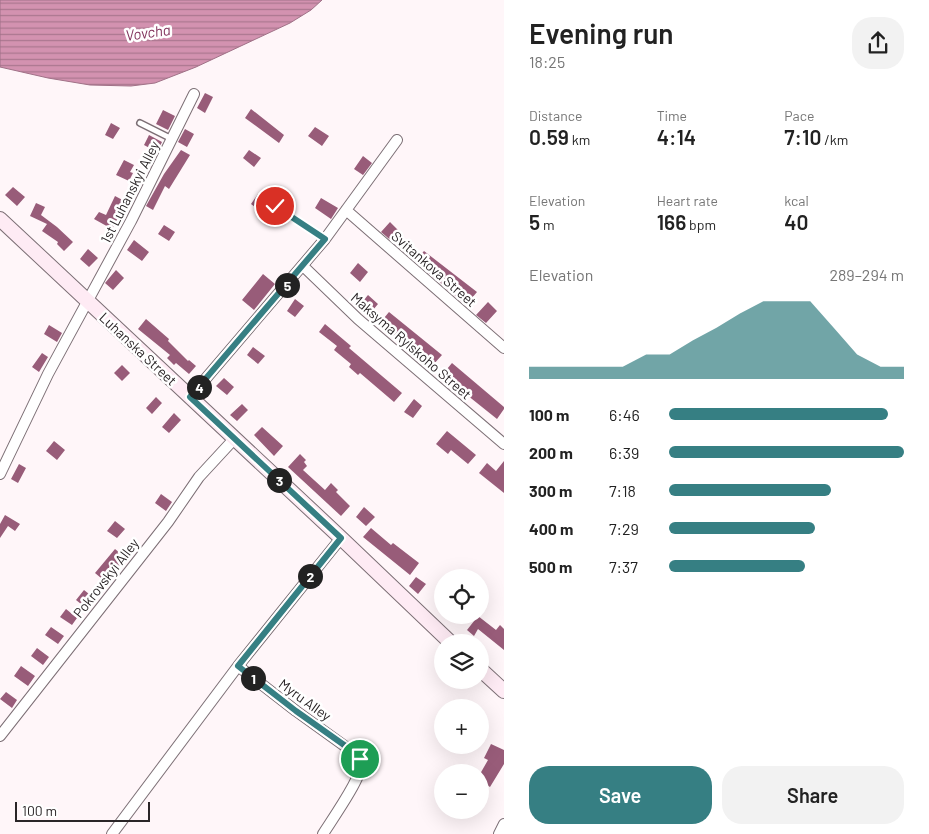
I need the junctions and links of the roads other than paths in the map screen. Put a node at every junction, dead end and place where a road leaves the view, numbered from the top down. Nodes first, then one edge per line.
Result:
1 (194, 94) dead end
2 (140, 123) dead end
3 (172, 140) junction
4 (397, 140) dead end
5 (275, 206) dead end
6 (346, 210) junction
7 (0, 220) edge
8 (325, 239) junction
9 (303, 266) junction
10 (88, 302) junction
11 (504, 348) edge
12 (190, 397) junction
13 (235, 438) junction
14 (504, 444) edge
15 (0, 474) edge
16 (341, 538) junction
17 (442, 634) edge
18 (238, 666) junction
19 (489, 677) edge
20 (504, 691) edge
21 (0, 736) edge
22 (504, 824) edge
23 (112, 834) edge
24 (323, 834) edge
25 (499, 834) edge

1 - 3 street, 1st Luhanskyi Alley
2 - 3 lane
3 - 10 street, 1st Luhanskyi Alley
4 - 6 street
5 - 8 lane
6 - 8 street
6 - 11 street, Svitankova Street
7 - 10 main road, Luhanska Street
8 - 9 street
9 - 12 street
9 - 14 street, Maksyma Rylskoho Street
10 - 12 main road, Luhanska Street
10 - 15 street, 1st Luhanskyi Alley
12 - 13 main road, Luhanska Street
13 - 16 main road, Luhanska Street
13 - 21 street, Pokrovskyi Alley
16 - 17 main road, Luhanska Street
16 - 18 street
18 - 23 street
18 - 24 street, Myru Alley
19 - 20 main road
22 - 25 street

